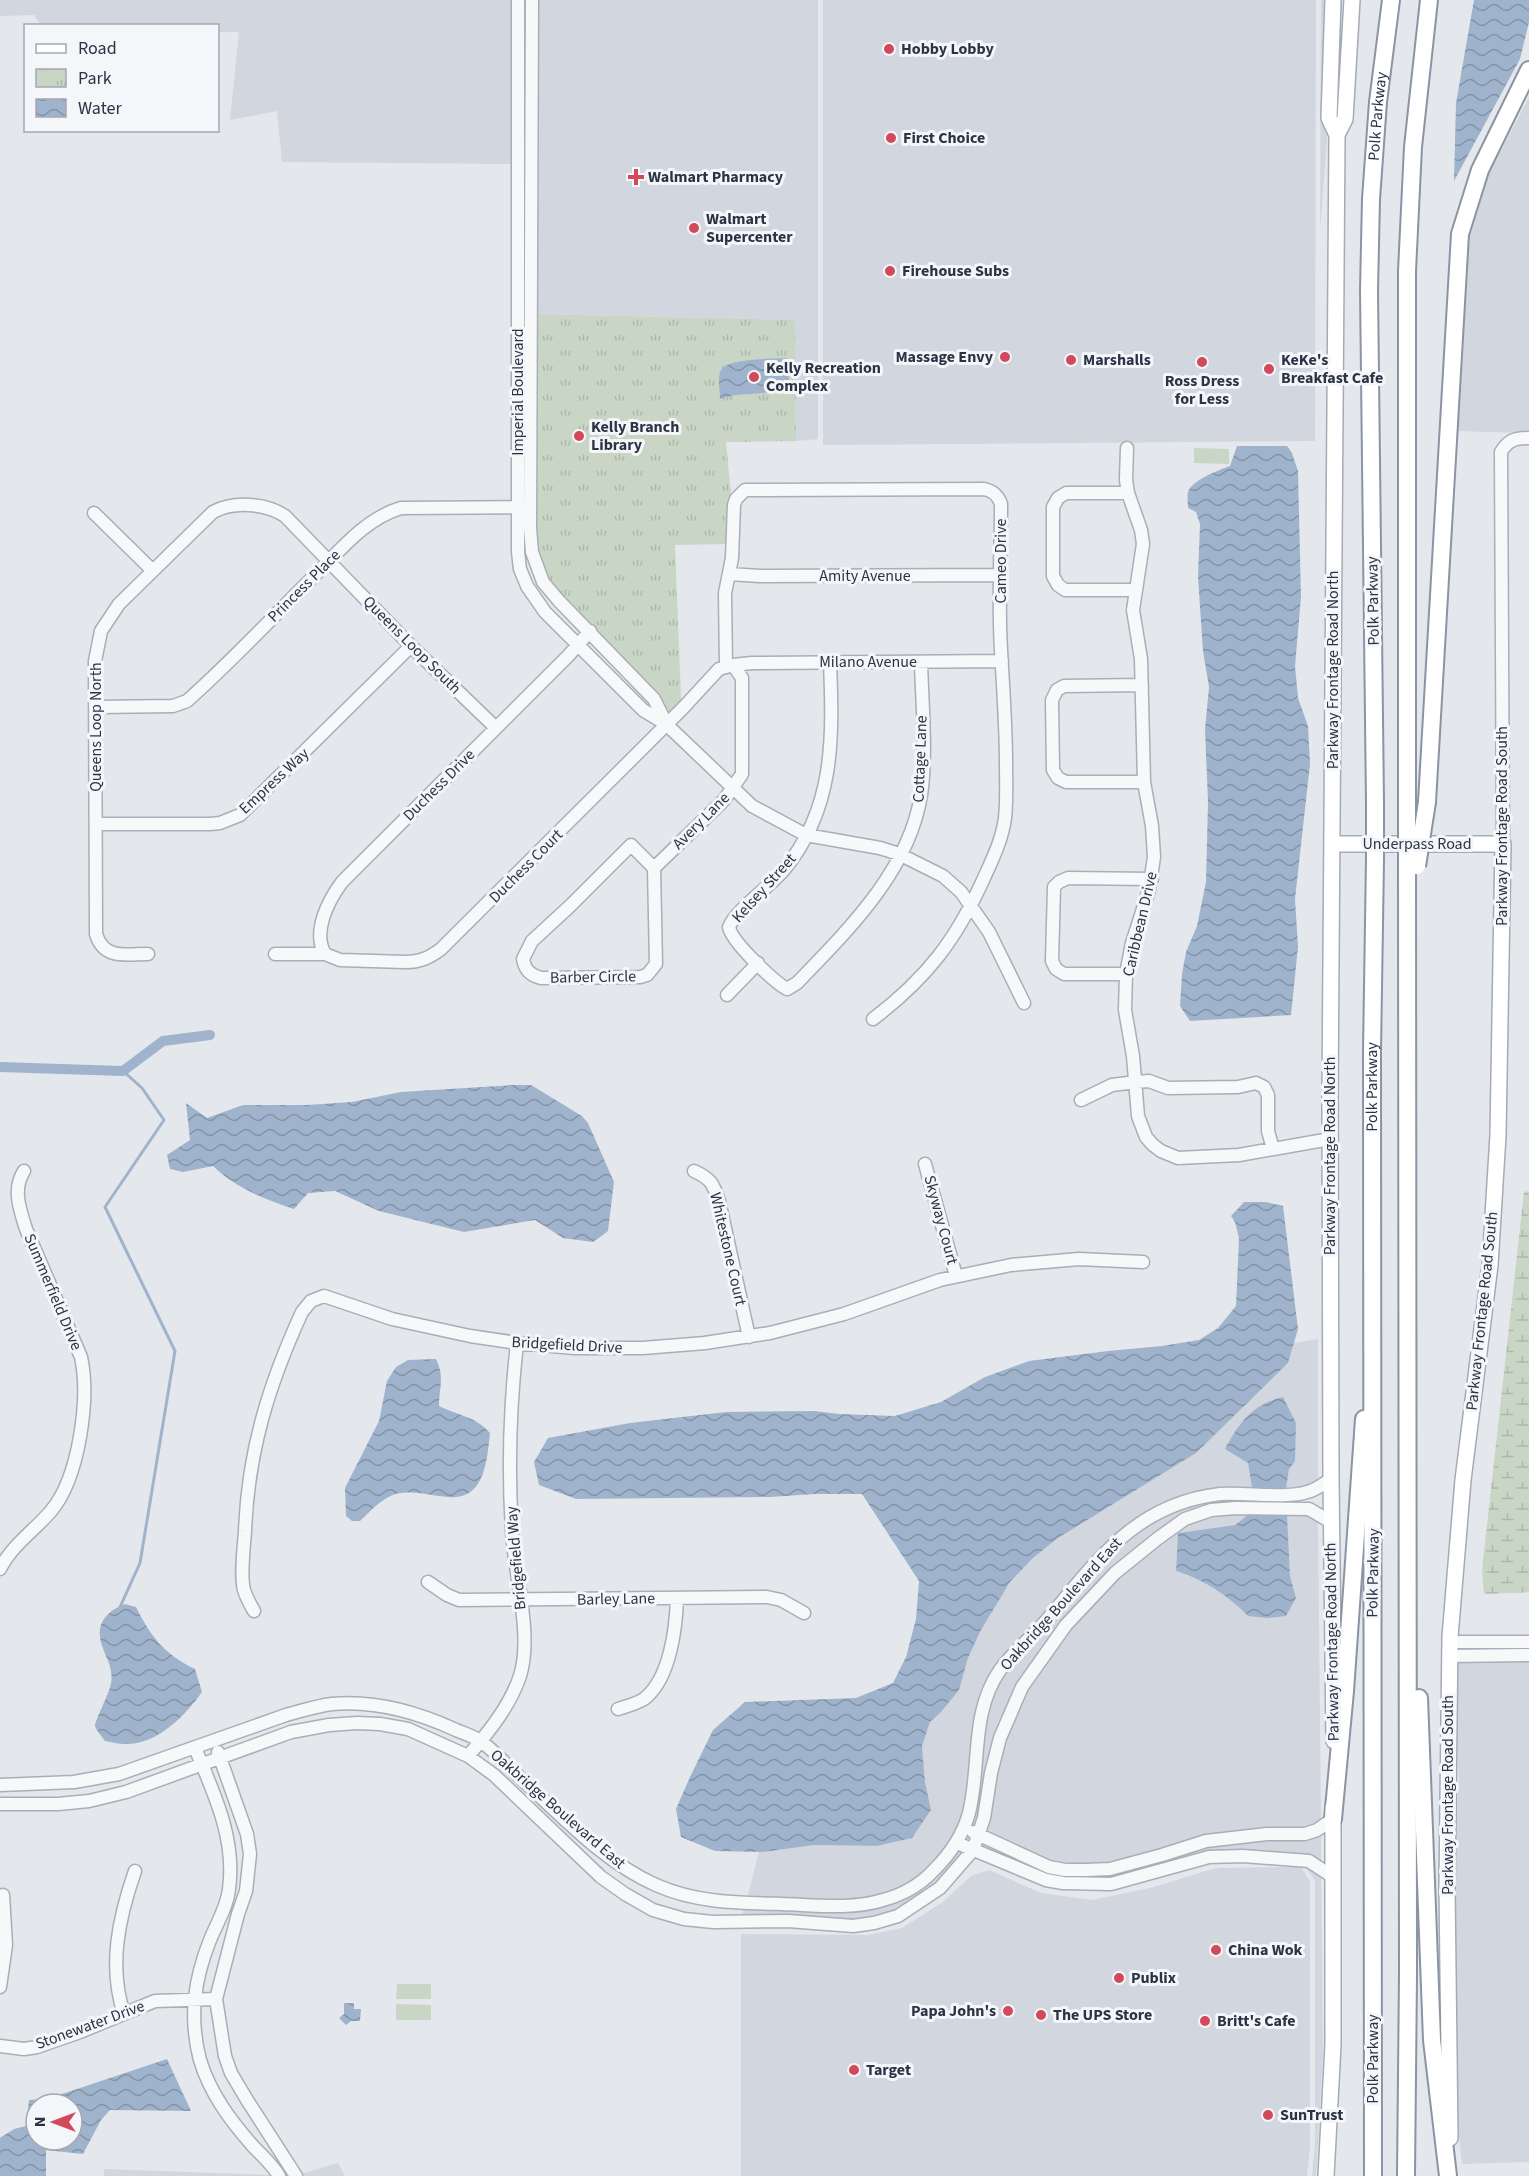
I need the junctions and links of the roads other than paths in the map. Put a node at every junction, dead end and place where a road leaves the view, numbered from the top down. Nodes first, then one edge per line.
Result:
1 (518, 0) edge
2 (532, 0) edge
3 (1333, 0) edge
4 (1352, 0) edge
5 (1391, 0) edge
6 (1430, 0) edge
7 (1529, 70) edge
8 (1337, 135) junction
9 (1529, 438) edge
10 (1126, 448) dead end
11 (1128, 493) junction
12 (524, 507) junction
13 (94, 513) dead end
14 (329, 562) junction
15 (152, 570) junction
16 (729, 574) junction
17 (1001, 575) junction
18 (1134, 590) junction
19 (590, 631) junction
20 (578, 645) junction
21 (411, 646) junction
22 (1002, 661) junction
23 (830, 662) junction
24 (921, 662) junction
25 (730, 666) junction
26 (1142, 686) junction
27 (96, 707) junction
28 (666, 724) junction
29 (496, 728) junction
30 (1144, 782) junction
31 (733, 788) junction
32 (96, 824) junction
33 (806, 835) junction
34 (1332, 844) junction
35 (1503, 844) junction
36 (899, 854) junction
37 (1412, 864) junction
38 (654, 868) junction
39 (1152, 879) junction
40 (972, 905) junction
41 (148, 954) dead end
42 (275, 954) dead end
43 (325, 954) junction
44 (758, 963) junction
45 (1126, 974) junction
46 (787, 988) joint
47 (727, 995) dead end
48 (1024, 1003) dead end
49 (873, 1019) dead end
50 (1136, 1082) junction
51 (1081, 1100) dead end
52 (1330, 1140) junction
53 (1273, 1149) junction
54 (925, 1164) dead end
55 (24, 1171) dead end
56 (694, 1171) dead end
57 (1143, 1262) dead end
58 (956, 1276) junction
59 (1374, 1323) junction
60 (749, 1337) junction
61 (517, 1343) junction
62 (1331, 1479) junction
63 (1408, 1486) junction
64 (1331, 1522) junction
65 (0, 1569) edge
66 (429, 1582) dead end
67 (677, 1598) junction
68 (520, 1600) junction
69 (254, 1611) dead end
70 (804, 1613) dead end
71 (1529, 1642) edge
72 (1450, 1649) junction
73 (1529, 1656) edge
74 (618, 1709) dead end
75 (480, 1741) junction
76 (214, 1742) junction
77 (195, 1748) junction
78 (468, 1756) junction
79 (221, 1758) junction
80 (202, 1765) junction
81 (0, 1785) edge
82 (0, 1804) edge
83 (1333, 1819) junction
84 (963, 1828) junction
85 (978, 1834) junction
86 (957, 1843) junction
87 (973, 1850) junction
88 (135, 1871) dead end
89 (1333, 1877) junction
90 (3, 1895) dead end
91 (0, 1987) edge
92 (216, 1999) junction
93 (195, 2000) junction
94 (124, 2014) junction
95 (0, 2046) edge
96 (279, 2176) edge
97 (296, 2176) edge
98 (1326, 2176) edge
99 (1374, 2176) edge
100 (1406, 2176) edge
101 (1450, 2176) edge

1 - 12 street, Imperial Boulevard
2 - 12 street, Imperial Boulevard
3 - 8 main road, Parkway Frontage Road North
4 - 8 main road, Parkway Frontage Road North
5 - 59 highway, Polk Parkway, bridge
6 - 37 highway, Polk Parkway, bridge
7 - 37 highway, bridge
8 - 34 main road, Parkway Frontage Road North
9 - 35 street, Parkway Frontage Road South
10 - 11 street, Caribbean Drive
11 - 18 street, Caribbean Drive
11 - 18 street
12 - 14 street, Princess Place
12 - 19 street, Imperial Boulevard
12 - 20 street, Imperial Boulevard
13 - 15 street
14 - 15 street, Queens Loop North
14 - 21 street, Queens Loop South
14 - 27 street, Princess Place
15 - 27 street, Queens Loop North
16 - 17 street, Amity Avenue
16 - 17 street, Cameo Drive
16 - 25 street, Cameo Drive
17 - 22 street, Cameo Drive
18 - 26 street, Caribbean Drive
19 - 20 street, Duchess Drive
19 - 28 street, Imperial Boulevard
20 - 28 street, Imperial Boulevard
20 - 29 street, Duchess Drive
21 - 29 street, Queens Loop South
21 - 32 street, Empress Way
22 - 24 street, Milano Avenue
22 - 40 street, Cameo Drive
23 - 24 street, Milano Avenue
23 - 25 street, Milano Avenue
23 - 33 street, Kelsey Street
24 - 36 street, Cottage Lane
25 - 28 street, Duchess Court
25 - 31 street, Avery Lane
26 - 30 street, Caribbean Drive
26 - 30 street
27 - 32 street, Queens Loop North
28 - 31 street, Imperial Boulevard
28 - 43 street, Duchess Court
29 - 43 street, Duchess Drive
30 - 39 street, Caribbean Drive
31 - 33 street, Imperial Boulevard
31 - 38 street, Avery Lane
32 - 41 street, Queens Loop North
33 - 36 street, Imperial Boulevard
33 - 44 street, Kelsey Street
34 - 35 main road, Underpass Road
34 - 52 main road, Parkway Frontage Road North
35 - 72 main road, Parkway Frontage Road South
36 - 40 street, Imperial Boulevard
36 - 46 street, Cottage Lane
37 - 63 highway, Polk Parkway
38 - 38 street, Barber Circle
39 - 45 street, Caribbean Drive
39 - 45 street
40 - 48 street, Imperial Boulevard
40 - 49 street, Cameo Drive
42 - 43 street, Duchess Court
44 - 46 street, Kelsey Street
44 - 47 street
45 - 50 street, Caribbean Drive
50 - 51 street
50 - 53 street, Caribbean Drive
50 - 53 street
52 - 53 street, Caribbean Drive
52 - 62 main road, Parkway Frontage Road North
54 - 58 street, Skyway Court
55 - 65 street, Summerfield Drive
56 - 60 street, Whitestone Court
57 - 58 street, Bridgefield Drive
58 - 60 street, Bridgefield Drive
59 - 83 highway
59 - 99 highway, Polk Parkway
60 - 61 street, Bridgefield Drive
61 - 68 street, Bridgefield Way
61 - 69 street, Bridgefield Drive
62 - 64 main road, Parkway Frontage Road North
62 - 84 street, Oakbridge Boulevard East
63 - 100 highway, Polk Parkway
63 - 101 highway
64 - 83 main road, Parkway Frontage Road North
64 - 85 street, Oakbridge Boulevard East
66 - 68 street, Barley Lane
67 - 68 street, Barley Lane
67 - 70 street, Barley Lane
67 - 74 street
68 - 75 street, Bridgefield Way
71 - 72 street
72 - 73 street
72 - 101 main road, Parkway Frontage Road South
75 - 76 street, Oakbridge Boulevard East
75 - 78 street, Bridgefield Way
75 - 86 street, Oakbridge Boulevard East
76 - 77 street, Oakbridge Boulevard East
76 - 79 street
77 - 80 street
77 - 81 street, Oakbridge Boulevard East
78 - 79 street, Oakbridge Boulevard East
78 - 87 street, Oakbridge Boulevard East
79 - 80 street, Oakbridge Boulevard East
79 - 92 street
80 - 82 street, Oakbridge Boulevard East
80 - 93 street
83 - 85 street
83 - 89 main road, Parkway Frontage Road North
84 - 85 street
84 - 86 street, Oakbridge Boulevard East
85 - 87 street, Oakbridge Boulevard East
86 - 87 street
87 - 89 street
88 - 94 street
89 - 98 main road, Parkway Frontage Road North
90 - 91 street
92 - 93 street, Stonewater Drive
92 - 97 street
93 - 94 street, Stonewater Drive
93 - 96 street
94 - 95 street, Stonewater Drive

